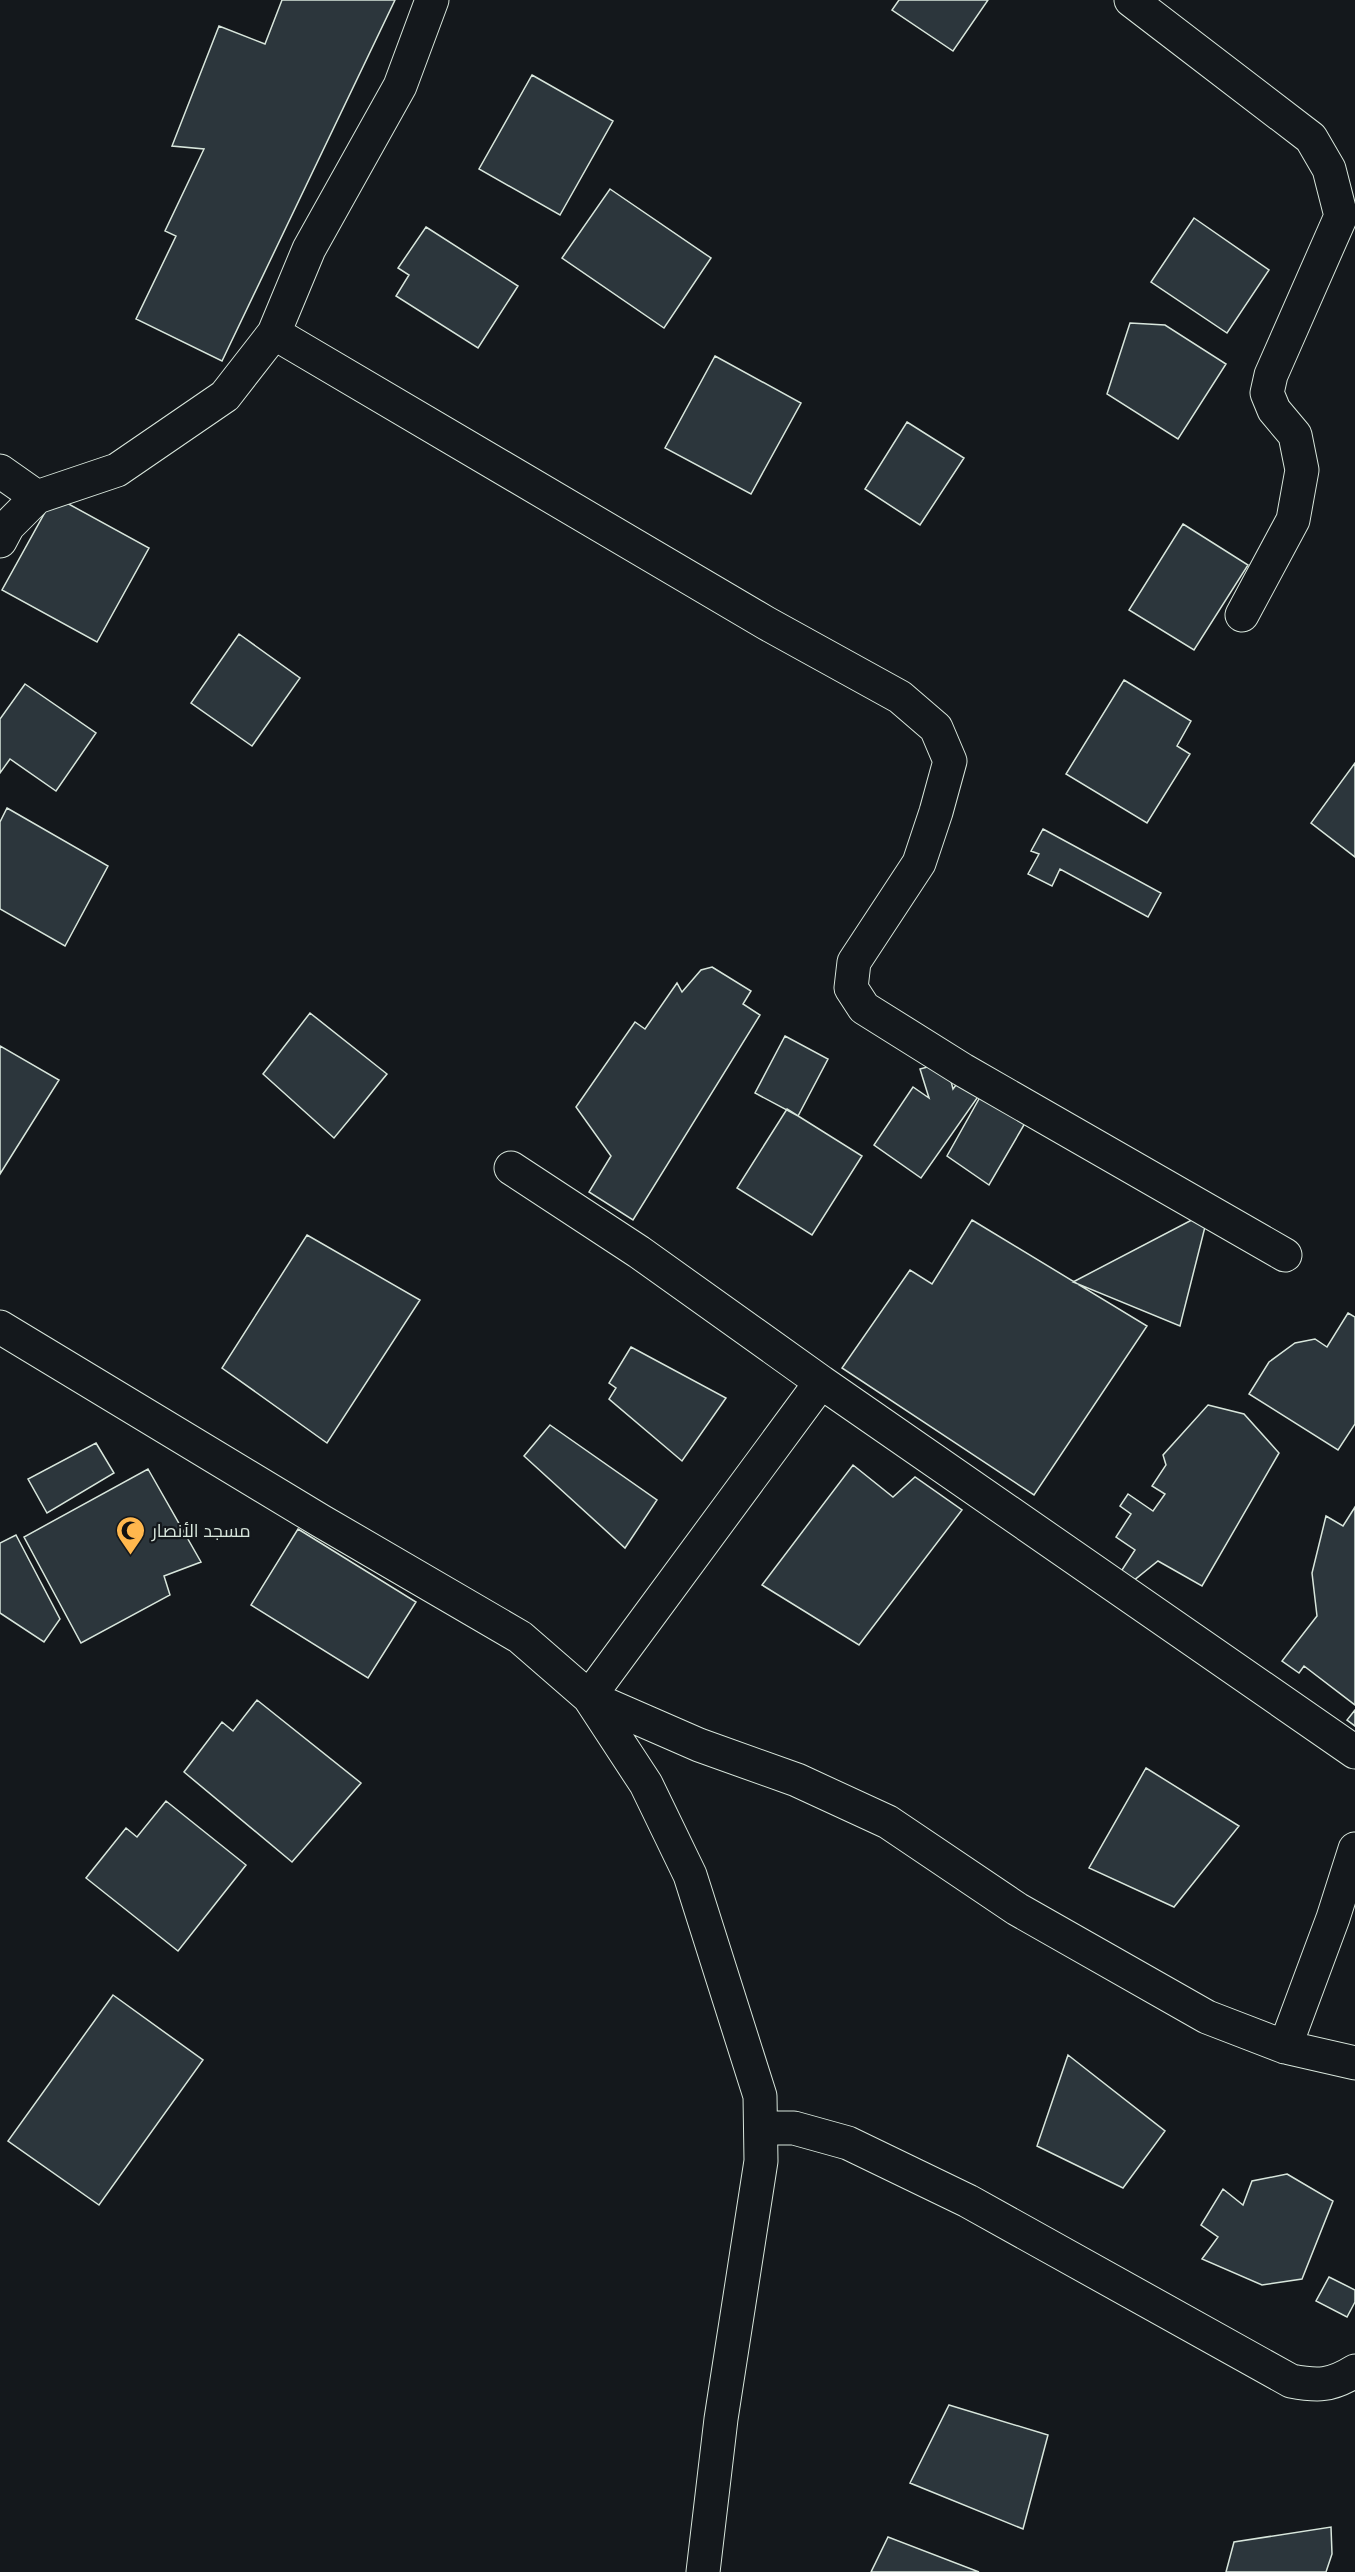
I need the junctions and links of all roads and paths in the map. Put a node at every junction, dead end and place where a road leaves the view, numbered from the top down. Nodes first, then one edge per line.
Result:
1 (432, 0) edge
2 (1131, 0) edge
3 (274, 333) junction
4 (0, 471) edge
5 (37, 496) junction
6 (0, 540) edge
7 (1242, 615) dead end
8 (511, 1168) dead end
9 (1285, 1255) dead end
10 (0, 1327) edge
11 (821, 1382) junction
12 (589, 1697) junction
13 (1355, 1752) edge
14 (1355, 1849) edge
15 (1285, 2047) junction
16 (1355, 2063) edge
17 (761, 2128) junction
18 (1355, 2372) edge
19 (703, 2572) edge

1 - 3 street
2 - 7 street
3 - 5 street
3 - 9 street
4 - 5 street
5 - 6 street
8 - 11 street
10 - 12 street
11 - 12 street
11 - 13 street
12 - 15 street
12 - 17 street
14 - 15 street
15 - 16 street
17 - 18 street
17 - 19 street

